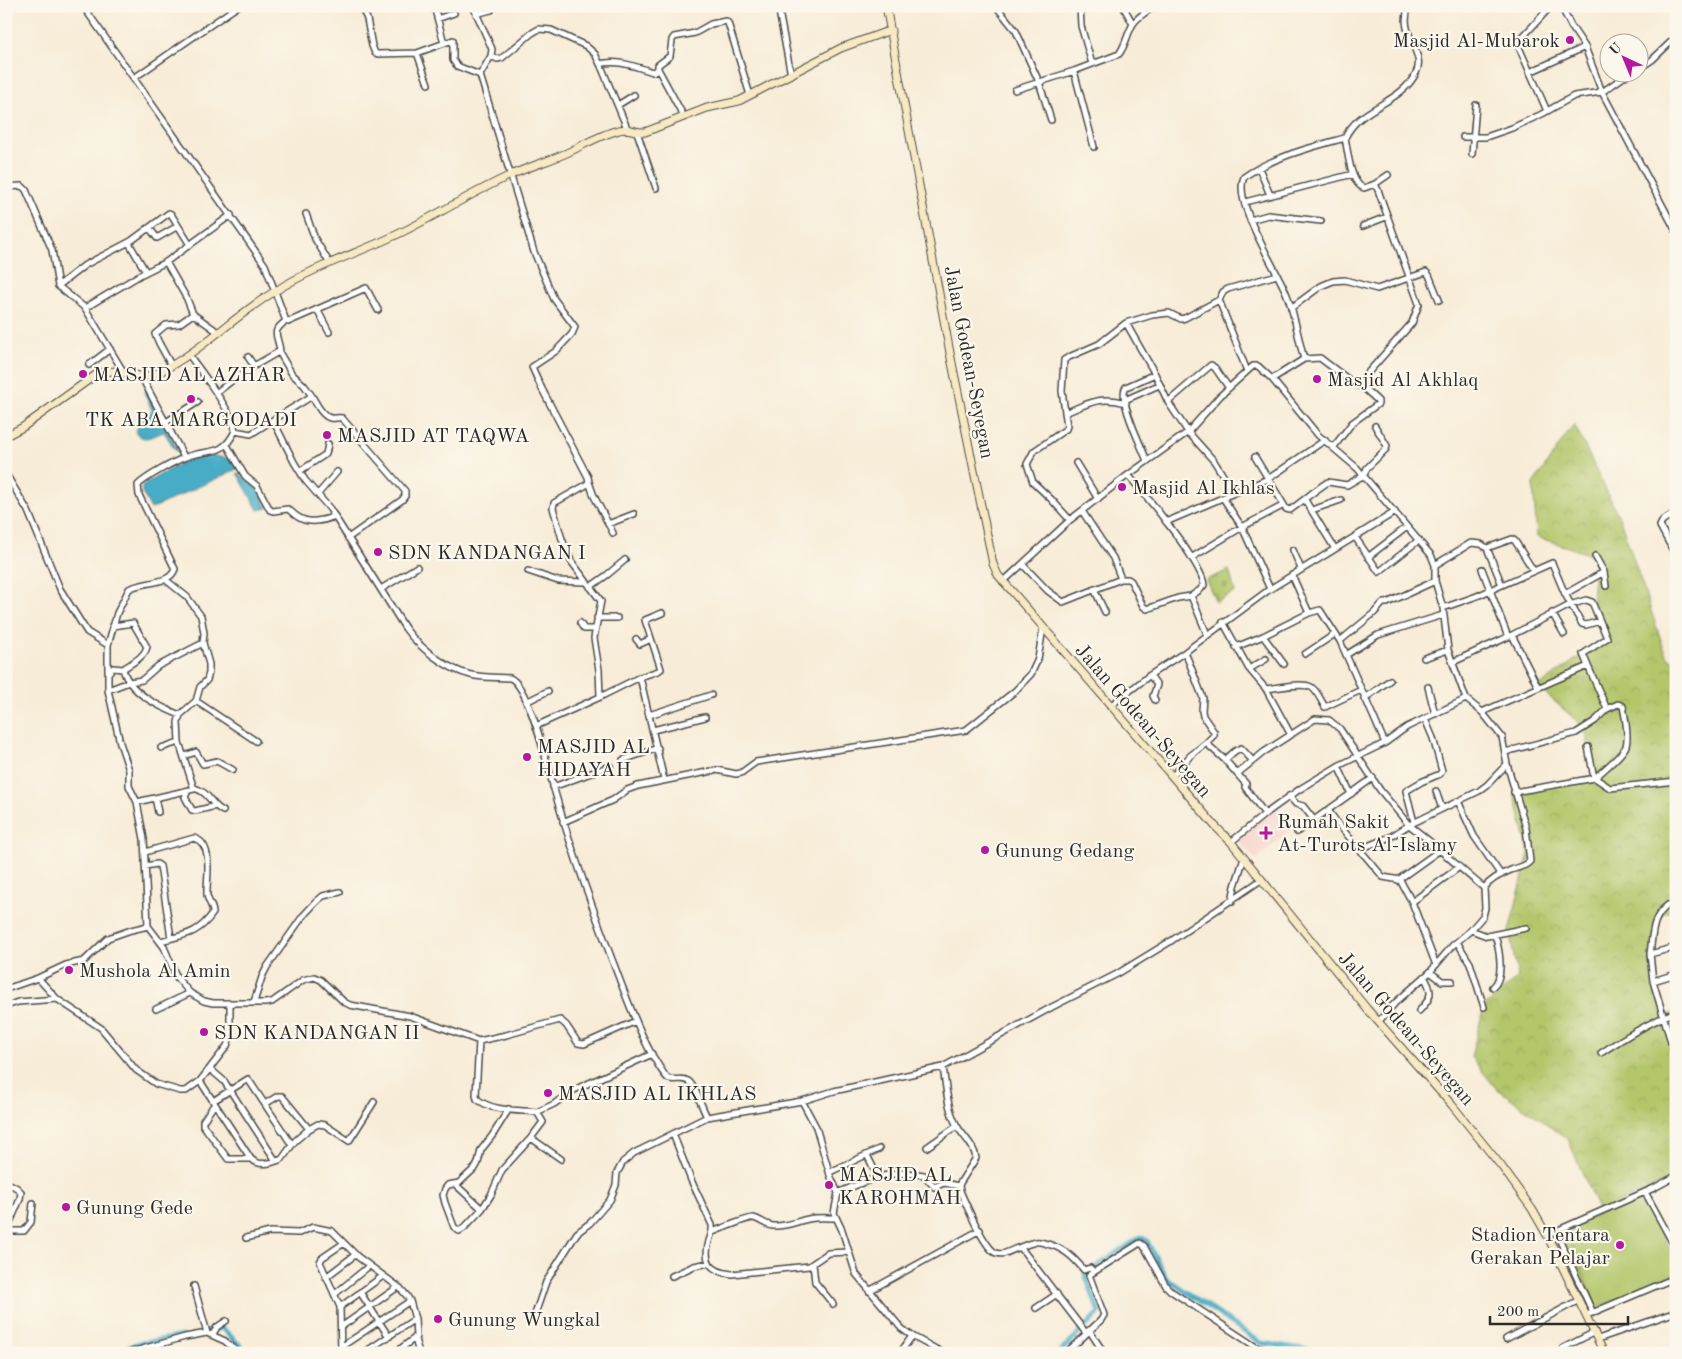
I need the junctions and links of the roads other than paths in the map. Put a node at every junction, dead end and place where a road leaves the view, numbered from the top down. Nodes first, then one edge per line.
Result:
1 (83, 6) edge
2 (238, 6) edge
3 (361, 6) edge
4 (434, 6) edge
5 (472, 6) edge
6 (778, 6) edge
7 (886, 6) edge
8 (996, 6) edge
9 (1080, 6) edge
10 (1123, 6) edge
11 (1155, 6) edge
12 (1409, 6) edge
13 (1551, 6) edge
14 (1561, 6) edge
15 (492, 10) dead end
16 (454, 13) dead end
17 (476, 14) junction
18 (437, 19) junction
19 (1133, 24) junction
20 (891, 30) junction
21 (1676, 37) edge
22 (444, 43) junction
23 (1585, 47) junction
24 (417, 53) junction
25 (491, 56) junction
26 (1650, 61) edge
27 (600, 64) junction
28 (1092, 64) junction
29 (658, 69) junction
30 (1074, 71) junction
31 (1530, 72) junction
32 (480, 75) junction
33 (791, 75) junction
34 (134, 78) junction
35 (1039, 82) junction
36 (1616, 82) edge
37 (428, 84) dead end
38 (1015, 90) dead end
39 (1602, 92) junction
40 (634, 95) dead end
41 (750, 95) junction
42 (618, 104) junction
43 (1476, 105) dead end
44 (1547, 111) junction
45 (684, 117) junction
46 (1051, 120) dead end
47 (626, 128) junction
48 (637, 132) junction
49 (1463, 137) dead end
50 (1473, 137) junction
51 (1345, 138) junction
52 (1094, 147) dead end
53 (1472, 154) dead end
54 (1259, 168) junction
55 (1352, 174) junction
56 (511, 175) junction
57 (1388, 175) dead end
58 (1375, 184) junction
59 (9, 187) edge
60 (656, 188) dead end
61 (1270, 195) junction
62 (1245, 202) junction
63 (306, 214) dead end
64 (231, 215) junction
65 (1386, 217) junction
66 (1250, 220) junction
67 (1321, 220) dead end
68 (178, 226) junction
69 (1362, 226) dead end
70 (147, 229) junction
71 (1676, 232) edge
72 (129, 243) junction
73 (190, 245) junction
74 (166, 262) junction
75 (329, 262) junction
76 (146, 272) junction
77 (1277, 275) junction
78 (1411, 278) junction
79 (58, 286) junction
80 (275, 290) junction
81 (1219, 300) junction
82 (1439, 300) dead end
83 (85, 308) junction
84 (317, 308) junction
85 (1290, 308) junction
86 (378, 310) dead end
87 (193, 314) junction
88 (286, 321) junction
89 (1126, 323) junction
90 (218, 332) junction
91 (329, 332) dead end
92 (110, 349) junction
93 (279, 352) junction
94 (189, 355) junction
95 (248, 357) dead end
96 (1304, 359) junction
97 (89, 365) dead end
98 (172, 365) junction
99 (1247, 371) junction
100 (123, 372) junction
101 (1155, 374) junction
102 (141, 376) junction
103 (239, 376) dead end
104 (1272, 378) junction
105 (1358, 384) junction
106 (1159, 385) junction
107 (1229, 388) junction
108 (216, 393) junction
109 (312, 396) junction
110 (198, 402) dead end
111 (1126, 402) junction
112 (1168, 402) junction
113 (1065, 413) junction
114 (273, 420) junction
115 (166, 422) junction
116 (1375, 426) dead end
117 (235, 431) junction
118 (1188, 432) junction
119 (6, 436) edge
120 (1325, 440) junction
121 (328, 444) dead end
122 (227, 445) junction
123 (1333, 448) junction
124 (184, 457) junction
125 (1255, 457) dead end
126 (1147, 461) junction
127 (1076, 463) dead end
128 (300, 471) junction
129 (337, 472) dead end
130 (6, 474) edge
131 (1128, 475) junction
132 (1364, 475) junction
133 (1268, 479) junction
134 (589, 482) junction
135 (1234, 493) junction
136 (318, 494) junction
137 (1098, 498) junction
138 (1224, 498) junction
139 (1305, 500) junction
140 (1341, 500) dead end
141 (1284, 505) junction
142 (1312, 510) junction
143 (1082, 511) junction
144 (1395, 512) junction
145 (1676, 513) edge
146 (634, 514) dead end
147 (335, 516) junction
148 (1070, 520) junction
149 (1166, 522) junction
150 (608, 524) junction
151 (1242, 527) junction
152 (1408, 527) junction
153 (613, 533) dead end
154 (1355, 537) junction
155 (348, 538) junction
156 (1419, 540) junction
157 (1487, 548) junction
158 (1335, 549) junction
159 (1293, 550) dead end
160 (1595, 556) dead end
161 (1676, 556) edge
162 (1191, 558) junction
163 (1368, 558) junction
164 (625, 560) dead end
165 (1023, 565) junction
166 (1435, 565) junction
167 (417, 567) dead end
168 (1301, 569) junction
169 (1482, 569) dead end
170 (528, 570) dead end
171 (1533, 570) junction
172 (1604, 572) junction
173 (1292, 575) junction
174 (1121, 578) junction
175 (166, 580) junction
176 (1435, 581) junction
177 (585, 582) junction
178 (1003, 582) junction
179 (1502, 584) junction
180 (1606, 586) dead end
181 (590, 587) junction
182 (381, 589) junction
183 (1094, 589) junction
184 (1270, 589) junction
185 (1491, 590) junction
186 (1564, 594) junction
187 (1191, 596) junction
188 (1570, 605) junction
189 (1443, 608) junction
190 (1105, 612) dead end
191 (662, 613) dead end
192 (1309, 613) junction
193 (1552, 613) junction
194 (1443, 615) junction
195 (597, 618) junction
196 (617, 618) dead end
197 (1600, 621) junction
198 (1223, 622) junction
199 (580, 623) dead end
200 (113, 626) junction
201 (1043, 628) junction
202 (595, 629) junction
203 (1207, 634) junction
204 (1335, 634) junction
205 (1564, 634) dead end
206 (1263, 636) junction
207 (1510, 636) junction
208 (636, 639) dead end
209 (651, 639) junction
210 (1340, 641) junction
211 (203, 643) junction
212 (108, 645) junction
213 (1236, 647) junction
214 (1448, 650) junction
215 (1185, 652) junction
216 (1305, 654) dead end
217 (1346, 655) junction
218 (1424, 658) dead end
219 (1266, 659) dead end
220 (1453, 662) junction
221 (1284, 664) dead end
222 (1588, 666) junction
223 (123, 669) junction
224 (1249, 669) junction
225 (108, 673) junction
226 (1150, 675) junction
227 (640, 677) junction
228 (1390, 680) dead end
229 (129, 682) junction
230 (1428, 687) dead end
231 (1538, 688) junction
232 (1266, 689) junction
233 (108, 690) junction
234 (1360, 690) junction
235 (548, 691) dead end
236 (711, 695) dead end
237 (600, 698) junction
238 (1364, 699) junction
239 (1466, 699) junction
240 (1155, 700) dead end
241 (196, 701) junction
242 (526, 702) junction
243 (1110, 706) junction
244 (1325, 707) junction
245 (1607, 709) junction
246 (1482, 712) junction
247 (1435, 714) junction
248 (649, 715) junction
249 (180, 716) junction
250 (705, 718) dead end
251 (1425, 718) junction
252 (1326, 719) junction
253 (536, 726) junction
254 (653, 730) junction
255 (1291, 735) junction
256 (256, 740) dead end
257 (179, 742) junction
258 (1206, 742) junction
259 (1385, 743) junction
260 (1588, 747) dead end
261 (161, 748) dead end
262 (658, 748) junction
263 (1505, 752) junction
264 (184, 756) junction
265 (1357, 756) junction
266 (623, 760) dead end
267 (1225, 760) junction
268 (1253, 761) junction
269 (1506, 764) junction
270 (610, 766) dead end
271 (1338, 766) junction
272 (233, 770) dead end
273 (1237, 774) junction
274 (1172, 776) junction
275 (1373, 778) junction
276 (1594, 778) junction
277 (664, 780) junction
278 (1676, 782) edge
279 (553, 787) junction
280 (194, 788) junction
281 (188, 791) junction
282 (1436, 791) dead end
283 (1514, 792) junction
284 (1351, 794) junction
285 (1289, 796) junction
286 (155, 798) junction
287 (1458, 801) junction
288 (136, 802) junction
289 (216, 806) junction
290 (1442, 809) junction
291 (1328, 810) junction
292 (223, 811) dead end
293 (158, 812) dead end
294 (1265, 814) junction
295 (1314, 820) junction
296 (563, 822) junction
297 (1412, 824) junction
298 (1297, 832) dead end
299 (1231, 842) junction
300 (1360, 849) junction
301 (1440, 850) junction
302 (145, 852) junction
303 (1244, 858) junction
304 (145, 866) junction
305 (1458, 868) junction
306 (1501, 875) junction
307 (1261, 880) junction
308 (1398, 880) junction
309 (1484, 888) junction
310 (340, 892) dead end
311 (1232, 901) junction
312 (1412, 902) junction
313 (1668, 905) dead end
314 (148, 926) junction
315 (1526, 928) dead end
316 (1471, 930) junction
317 (1495, 935) junction
318 (171, 938) junction
319 (160, 942) junction
320 (1457, 942) junction
321 (1676, 947) edge
322 (1650, 954) junction
323 (1436, 965) junction
324 (1430, 972) junction
325 (1676, 974) edge
326 (1424, 977) junction
327 (38, 978) junction
328 (1452, 981) dead end
329 (1653, 981) junction
330 (1492, 987) dead end
331 (6, 989) edge
332 (190, 993) junction
333 (57, 999) junction
334 (254, 1002) junction
335 (230, 1003) junction
336 (6, 1006) edge
337 (1484, 1007) dead end
338 (156, 1009) dead end
339 (1420, 1011) dead end
340 (1676, 1012) edge
341 (1664, 1016) junction
342 (636, 1021) junction
343 (1379, 1021) junction
344 (479, 1041) junction
345 (1601, 1053) dead end
346 (652, 1054) junction
347 (1676, 1059) edge
348 (944, 1067) junction
349 (210, 1069) junction
350 (200, 1081) junction
351 (230, 1090) junction
352 (802, 1101) junction
353 (374, 1102) dead end
354 (214, 1103) junction
355 (265, 1104) junction
356 (509, 1109) junction
357 (537, 1112) junction
358 (707, 1117) junction
359 (957, 1126) junction
360 (309, 1128) junction
361 (673, 1134) junction
362 (531, 1138) junction
363 (292, 1145) junction
364 (926, 1146) dead end
365 (879, 1149) dead end
366 (867, 1155) junction
367 (251, 1159) junction
368 (561, 1159) dead end
369 (276, 1161) junction
370 (830, 1172) junction
371 (1676, 1176) edge
372 (878, 1177) junction
373 (6, 1182) edge
374 (456, 1184) junction
375 (959, 1186) junction
376 (1645, 1192) junction
377 (838, 1193) junction
378 (33, 1203) dead end
379 (482, 1209) junction
380 (836, 1218) junction
381 (980, 1230) junction
382 (7, 1231) edge
383 (713, 1232) junction
384 (1556, 1232) junction
385 (1547, 1235) junction
386 (246, 1238) dead end
387 (344, 1243) junction
388 (1021, 1248) junction
389 (1676, 1249) edge
390 (848, 1252) junction
391 (355, 1255) junction
392 (709, 1263) junction
393 (813, 1264) junction
394 (369, 1266) junction
395 (1092, 1270) junction
396 (383, 1276) junction
397 (672, 1276) dead end
398 (326, 1277) junction
399 (1670, 1280) dead end
400 (194, 1286) dead end
401 (398, 1287) junction
402 (869, 1291) junction
403 (360, 1292) junction
404 (335, 1294) junction
405 (1057, 1294) junction
406 (1579, 1300) junction
407 (410, 1301) junction
408 (833, 1304) dead end
409 (370, 1307) junction
410 (340, 1308) junction
411 (1036, 1308) dead end
412 (1676, 1312) edge
413 (1590, 1314) junction
414 (415, 1319) junction
415 (533, 1320) dead end
416 (226, 1321) dead end
417 (379, 1321) junction
418 (341, 1327) junction
419 (211, 1331) junction
420 (1085, 1331) junction
421 (912, 1336) junction
422 (1596, 1336) junction
423 (389, 1337) junction
424 (415, 1339) junction
425 (1506, 1339) dead end
426 (1562, 1348) dead end
427 (341, 1350) edge
428 (369, 1351) edge
429 (128, 1353) edge
430 (238, 1353) edge
431 (360, 1353) edge
432 (395, 1353) edge
433 (419, 1353) edge
434 (900, 1353) edge
435 (943, 1353) edge
436 (1066, 1353) edge
437 (1104, 1353) edge
438 (1284, 1353) edge
439 (1604, 1353) edge

1 - 34 street
2 - 34 street
3 - 24 street
4 - 18 street
5 - 17 street
6 - 33 street
7 - 20 main road, Jalan Godean-Seyegan
8 - 35 street
9 - 28 street
10 - 19 street
11 - 19 street
12 - 51 street
13 - 31 street
14 - 23 street
15 - 17 street
16 - 18 street
17 - 25 street
18 - 22 street
19 - 28 street
20 - 33 main road
20 - 178 main road, Jalan Godean-Seyegan
21 - 26 street
22 - 24 street
22 - 32 street
23 - 31 street
23 - 39 street
24 - 37 street
25 - 27 street
25 - 32 street
27 - 29 street
27 - 42 street
28 - 30 street
29 - 41 street
29 - 45 street
30 - 35 street
30 - 52 street
31 - 44 street
32 - 56 street
33 - 41 main road
34 - 64 street
35 - 38 street
35 - 46 street
36 - 39 street
39 - 44 street
39 - 71 street
40 - 42 street
41 - 45 main road
42 - 47 street
43 - 50 street
44 - 50 street
45 - 48 main road
47 - 48 main road
47 - 56 main road
48 - 60 street
49 - 50 street
50 - 53 street
51 - 54 street
51 - 55 street
54 - 61 street
54 - 62 street
55 - 58 street
55 - 61 street
56 - 75 main road
56 - 134 street
57 - 58 street
58 - 65 street
59 - 79 street
61 - 62 street
62 - 66 street
63 - 75 street
64 - 73 street
64 - 80 street
65 - 69 street
65 - 78 street
66 - 67 street
66 - 77 street
68 - 70 street
68 - 70 street
68 - 73 street
70 - 72 street
72 - 76 street
72 - 79 street
73 - 74 street
74 - 76 street
74 - 87 street
75 - 80 main road
76 - 83 street
77 - 81 street
77 - 85 street
78 - 82 street
78 - 85 street
78 - 105 street
79 - 83 street
80 - 88 street
80 - 90 main road
81 - 89 street
81 - 99 street
83 - 92 street
84 - 86 street
84 - 88 street
84 - 91 street
85 - 96 street
87 - 90 street
87 - 98 street
88 - 93 street
89 - 101 street
89 - 113 street
90 - 94 main road
92 - 97 street
92 - 100 street
93 - 95 street
93 - 109 street
94 - 98 main road
94 - 108 street
96 - 104 street
96 - 105 street
98 - 102 main road
99 - 104 street
99 - 107 street
100 - 102 main road
100 - 119 main road
101 - 106 street
101 - 111 street
102 - 115 street
103 - 108 street
104 - 120 street
105 - 123 street
106 - 111 street
106 - 112 street
107 - 112 street
107 - 118 street
108 - 117 street
109 - 114 street
109 - 155 street
110 - 115 street
111 - 113 street
111 - 126 street
112 - 118 street
113 - 148 street
114 - 117 street
114 - 128 street
115 - 124 street
116 - 132 street
117 - 122 street
118 - 126 street
118 - 135 street
120 - 123 street
120 - 133 street
121 - 128 street
122 - 124 street
122 - 147 street
123 - 132 street
124 - 175 street
125 - 133 street
126 - 131 street
127 - 137 street
128 - 136 street
129 - 136 street
130 - 212 street
131 - 137 street
131 - 149 street
132 - 139 street
132 - 144 street
133 - 135 street
133 - 141 street
134 - 150 street
134 - 177 street
135 - 138 street
136 - 147 street
137 - 143 street
138 - 149 street
138 - 151 street
139 - 141 street
139 - 142 street
140 - 142 street
141 - 151 street
142 - 158 street
143 - 148 street
143 - 174 street
144 - 152 street
144 - 154 street
145 - 161 street
146 - 150 street
147 - 155 street
148 - 165 street
149 - 162 street
150 - 153 street
151 - 162 street
151 - 184 street
152 - 156 street
152 - 163 street
154 - 158 street
154 - 163 street
155 - 182 street
156 - 163 street
156 - 166 street
157 - 166 street
157 - 171 street
157 - 179 street
158 - 168 street
159 - 168 street
160 - 172 street
162 - 187 street
164 - 181 street
165 - 178 street
165 - 183 street
166 - 176 street
167 - 182 street
168 - 173 street
169 - 185 street
170 - 177 street
171 - 179 street
171 - 186 street
172 - 180 street
172 - 186 street
173 - 184 street
173 - 192 street
174 - 183 street
174 - 187 street
175 - 200 street
175 - 211 street
176 - 189 street
176 - 210 street
177 - 181 street
178 - 201 main road, Jalan Godean-Seyegan
179 - 185 street
181 - 195 street
182 - 242 street
183 - 190 street
184 - 198 street
185 - 189 street
185 - 207 street
186 - 188 street
187 - 203 street
188 - 193 street
188 - 197 street
188 - 197 street
189 - 194 street
191 - 209 street
192 - 204 street
192 - 206 street
193 - 205 street
193 - 207 street
194 - 214 street
194 - 217 street
195 - 196 street
195 - 202 street
197 - 222 street
198 - 203 street
198 - 213 street
199 - 202 street
200 - 212 street
200 - 223 street
201 - 243 main road, Jalan Godean-Seyegan
201 - 277 street
202 - 237 street
203 - 215 street
204 - 210 street
204 - 216 street
206 - 213 street
206 - 221 street
207 - 220 street
207 - 231 street
208 - 209 street
209 - 227 street
210 - 217 street
211 - 229 street
211 - 241 street
212 - 225 street
213 - 224 street
214 - 218 street
214 - 220 street
215 - 226 street
215 - 258 street
217 - 234 street
219 - 224 street
220 - 239 street
222 - 231 street
222 - 245 street
223 - 225 street
223 - 229 street
224 - 232 street
225 - 233 street
226 - 240 street
226 - 243 street
227 - 237 street
227 - 248 street
228 - 238 street
229 - 233 street
229 - 249 street
230 - 247 street
231 - 246 street
232 - 244 street
232 - 255 street
233 - 288 street
234 - 238 street
234 - 244 street
235 - 242 street
236 - 248 street
237 - 253 street
238 - 259 street
239 - 246 street
239 - 247 street
241 - 249 street
241 - 256 street
242 - 253 street
243 - 274 main road, Jalan Godean-Seyegan
244 - 252 street
245 - 263 street
245 - 276 street
246 - 263 street
247 - 251 street
248 - 254 street
249 - 257 street
250 - 254 street
251 - 259 street
251 - 297 street
252 - 255 street
252 - 265 street
253 - 279 street
254 - 262 street
255 - 268 street
257 - 261 street
257 - 264 street
258 - 267 street
258 - 274 street
259 - 265 street
260 - 276 street
262 - 266 street
262 - 277 street
263 - 269 street
264 - 272 street
264 - 280 street
265 - 271 street
265 - 275 street
267 - 268 street
267 - 273 street
268 - 273 street
269 - 283 street
269 - 287 street
270 - 279 street
271 - 284 street
271 - 285 street
273 - 294 street
274 - 299 main road, Jalan Godean-Seyegan
275 - 284 street
275 - 297 street
276 - 278 street
276 - 283 street
277 - 296 street
279 - 296 street
280 - 281 street
280 - 289 street
281 - 286 street
281 - 289 street
282 - 290 street
283 - 306 street
284 - 291 street
285 - 294 street
285 - 295 street
286 - 288 street
286 - 293 street
287 - 290 street
287 - 306 street
288 - 302 street
289 - 292 street
290 - 297 street
291 - 295 street
291 - 300 street
294 - 299 street
295 - 298 street
296 - 342 street
297 - 300 street
297 - 301 street
299 - 303 main road, Jalan Godean-Seyegan
300 - 308 street
301 - 305 street
301 - 308 street
302 - 304 street
302 - 318 street
303 - 307 main road, Jalan Godean-Seyegan
303 - 311 street
304 - 314 street
304 - 318 street
305 - 309 street
305 - 312 street
306 - 309 street
307 - 311 street
307 - 343 main road, Jalan Godean-Seyegan
308 - 312 street
309 - 316 street
310 - 334 street
311 - 348 street
312 - 323 street
313 - 322 street
314 - 319 street
314 - 327 street
315 - 317 street
316 - 317 street
316 - 320 street
317 - 330 street
318 - 319 street
319 - 332 street
320 - 323 street
320 - 337 street
321 - 322 street
322 - 329 street
323 - 324 street
324 - 326 street
324 - 328 street
325 - 329 street
326 - 339 street
326 - 343 street
327 - 331 street
327 - 333 street
329 - 341 street
332 - 335 street
332 - 338 street
333 - 336 street
333 - 350 street
334 - 335 street
334 - 344 street
335 - 349 street
340 - 341 street
341 - 345 street
341 - 347 street
342 - 344 street
342 - 346 street
343 - 385 main road, Jalan Godean-Seyegan
344 - 356 street
346 - 357 street
346 - 358 street
348 - 352 street
348 - 359 street
349 - 350 street
349 - 351 street
350 - 354 street
351 - 354 street
351 - 355 street
351 - 369 street
352 - 358 street
352 - 370 street
353 - 360 street
354 - 367 street
354 - 367 street
355 - 360 street
355 - 363 street
356 - 357 street
356 - 374 street
357 - 362 street
358 - 361 street
359 - 364 street
359 - 375 street
360 - 363 street
361 - 383 street
361 - 415 street
362 - 368 street
362 - 379 street
363 - 369 street
365 - 366 street
366 - 370 street
366 - 372 street
367 - 369 street
370 - 377 street
371 - 376 street
372 - 375 street
372 - 377 street
373 - 382 street
374 - 379 street
374 - 379 street
375 - 381 street
376 - 384 street
376 - 389 street
377 - 380 street
378 - 382 street
380 - 383 street
380 - 390 street
381 - 388 street
381 - 402 street
383 - 392 street
384 - 385 street
384 - 413 street
385 - 406 main road, Jalan Godean-Seyegan
386 - 387 street
387 - 391 street
387 - 398 street
388 - 395 street
388 - 405 street
390 - 393 street
390 - 402 street
391 - 394 street
391 - 398 street
392 - 393 street
392 - 397 street
393 - 408 street
394 - 396 street
394 - 404 street
395 - 420 street
395 - 438 street
396 - 401 street
396 - 403 street
398 - 404 street
399 - 413 street
400 - 419 street
401 - 407 street
401 - 409 street
402 - 421 street
403 - 409 street
403 - 410 street
404 - 410 street
405 - 411 street
405 - 420 street
406 - 413 main road, Jalan Godean-Seyegan
406 - 425 street
407 - 414 street
407 - 417 street
409 - 417 street
409 - 418 street
410 - 418 street
412 - 422 street
413 - 422 main road, Jalan Godean-Seyegan
414 - 423 street
414 - 424 street
416 - 419 street
417 - 423 street
417 - 427 street
418 - 427 street
419 - 429 street
419 - 430 street
420 - 436 street
420 - 437 street
421 - 434 street
421 - 435 street
422 - 426 street
422 - 439 main road, Jalan Godean-Seyegan
423 - 428 street
424 - 432 street
424 - 433 street
428 - 431 street

